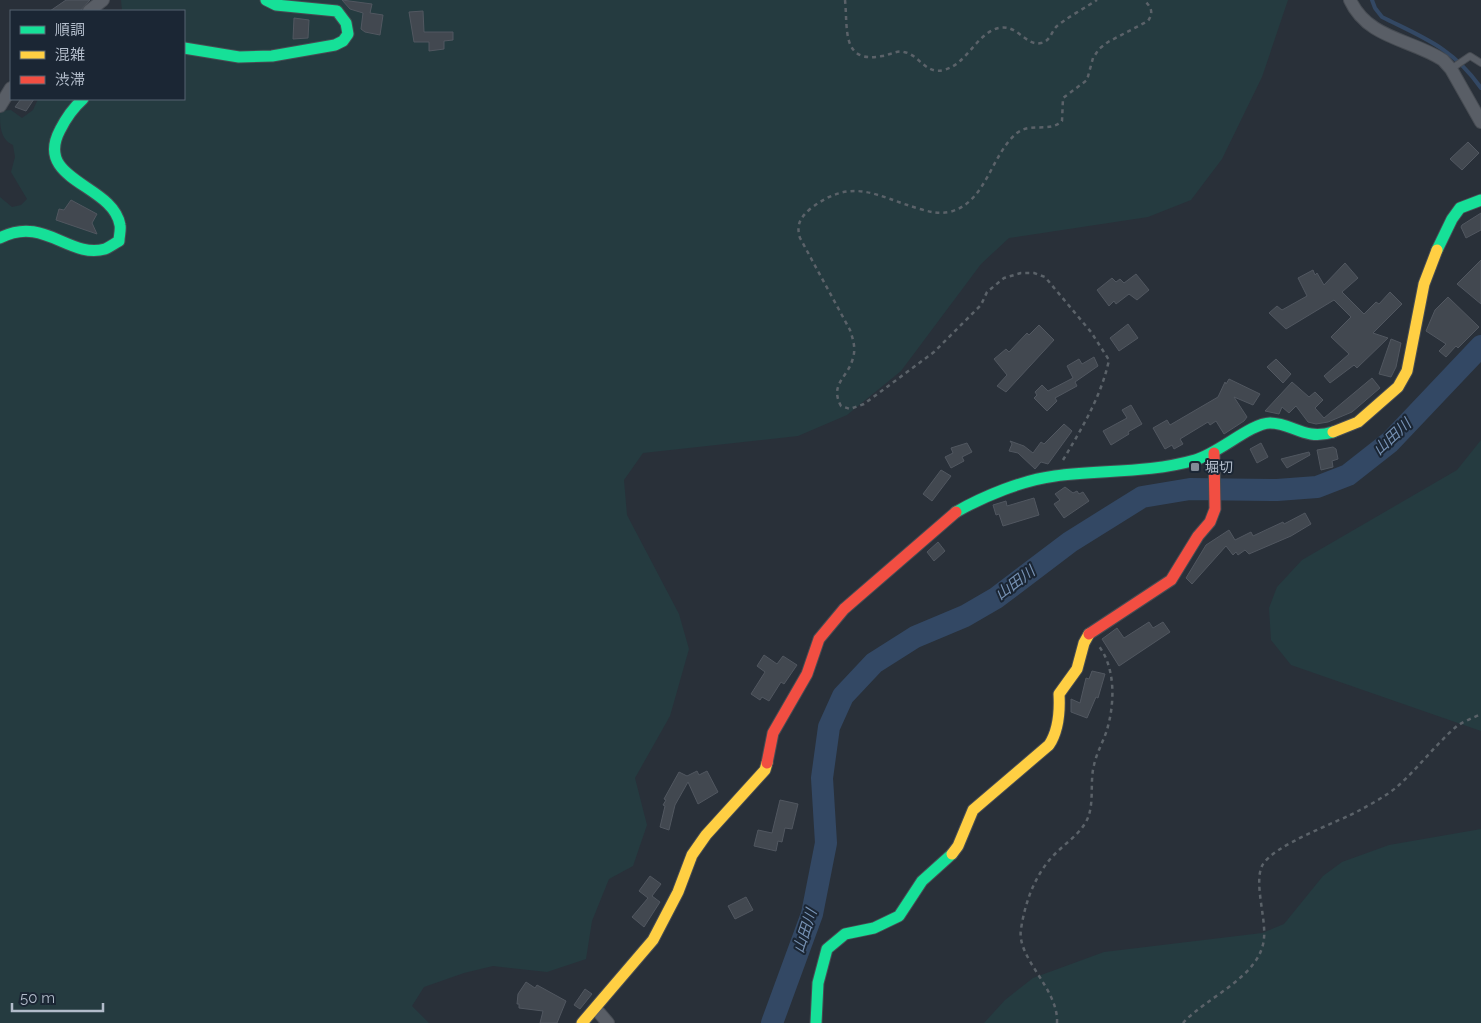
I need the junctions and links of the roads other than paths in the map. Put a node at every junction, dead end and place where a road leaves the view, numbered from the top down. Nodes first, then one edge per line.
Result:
1 (103, 0) edge
2 (266, 0) edge
3 (1350, 0) edge
4 (90, 10) edge
5 (185, 48) edge
6 (1481, 63) edge
7 (1452, 68) junction
8 (10, 90) edge
9 (82, 100) edge
10 (0, 106) edge
11 (1481, 122) edge
12 (1481, 200) edge
13 (0, 238) edge
14 (1214, 453) junction
15 (596, 1009) junction
16 (582, 1023) edge
17 (608, 1023) edge
18 (816, 1023) edge

1 - 4 street
2 - 5 street
3 - 7 street
6 - 7 lane
7 - 11 street
8 - 10 street
9 - 13 street
12 - 14 street
14 - 15 street
14 - 18 street
15 - 16 street
15 - 17 street

